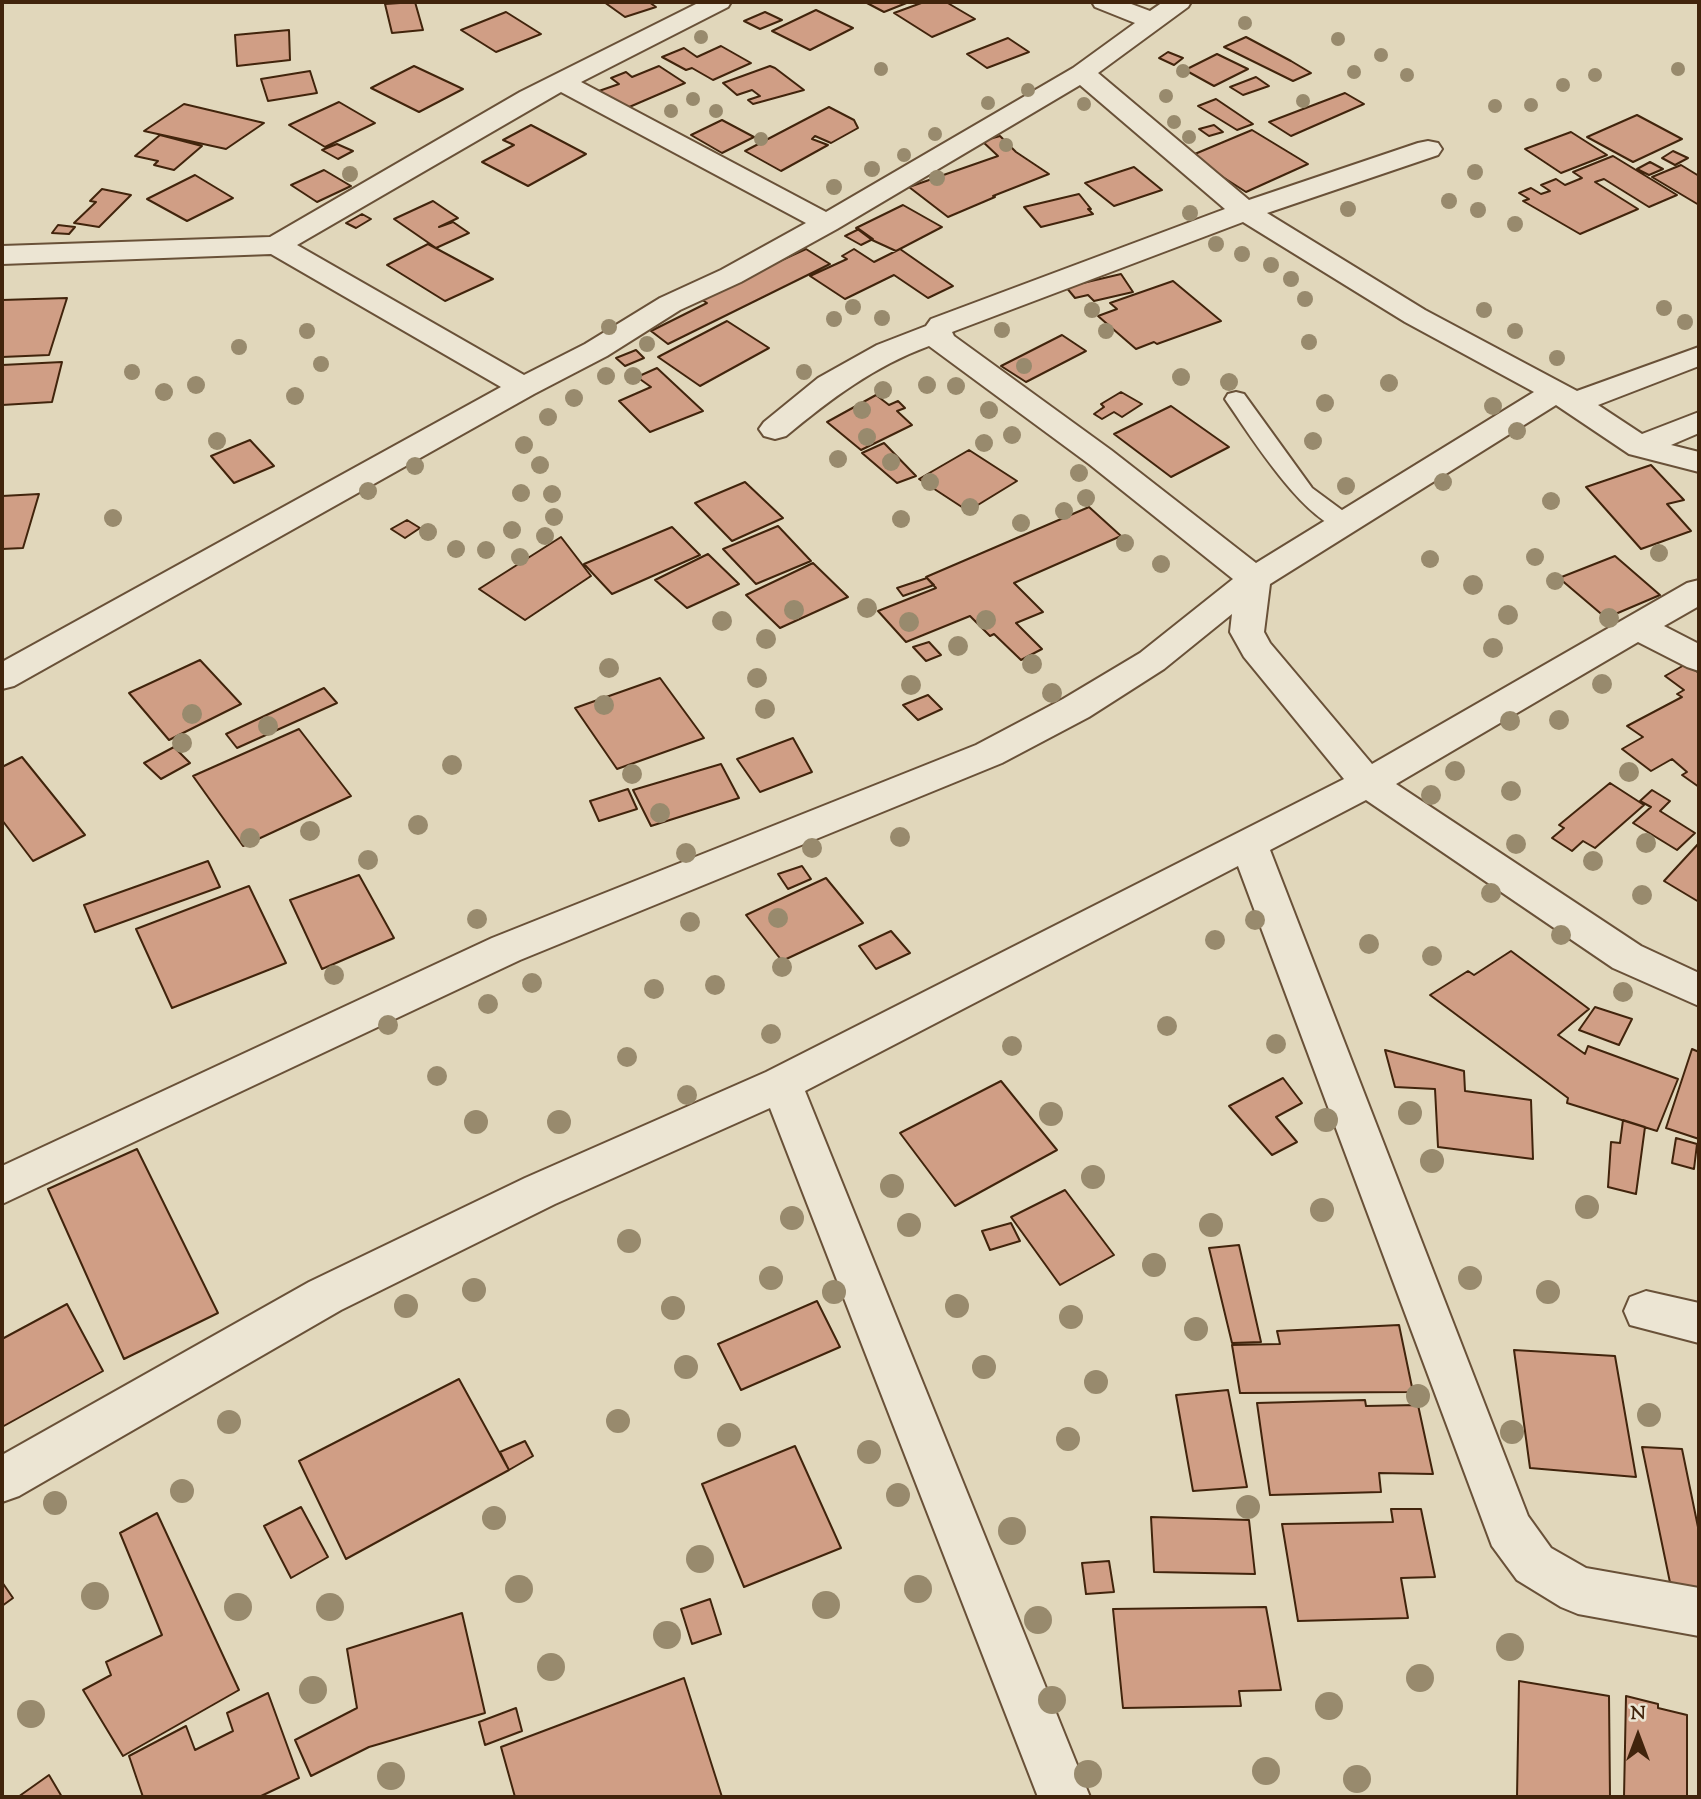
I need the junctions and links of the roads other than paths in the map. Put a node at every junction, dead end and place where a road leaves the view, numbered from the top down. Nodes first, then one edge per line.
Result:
1 (719, 2) edge
2 (1104, 2) edge
3 (1179, 2) edge
4 (1153, 21) junction
5 (1082, 73) junction
6 (561, 82) junction
7 (1428, 149) dead end
8 (1245, 211) junction
9 (827, 223) junction
10 (276, 245) junction
11 (2, 255) edge
12 (937, 332) junction
13 (1699, 356) edge
14 (523, 387) junction
15 (1565, 397) junction
16 (1236, 399) dead end
17 (1699, 421) edge
18 (775, 429) dead end
19 (1640, 447) junction
20 (1699, 461) edge
21 (1346, 524) junction
22 (1254, 579) junction
23 (1699, 591) edge
24 (1640, 628) junction
25 (1699, 659) edge
26 (2, 677) edge
27 (1368, 783) junction
28 (1249, 844) junction
29 (1699, 990) edge
30 (781, 1084) junction
31 (2, 1186) edge
32 (1646, 1311) dead end
33 (1699, 1323) edge
34 (2, 1480) edge
35 (1699, 1612) edge
36 (1064, 1797) edge

1 - 6 street
2 - 4 street
3 - 4 street
4 - 5 street
5 - 8 street
5 - 9 street
6 - 9 street
6 - 10 street
7 - 8 street
8 - 12 street
8 - 15 street
9 - 14 street
10 - 11 street
10 - 14 street
12 - 18 street
12 - 22 street
13 - 15 street
14 - 26 street
15 - 19 street
15 - 21 street
16 - 21 lane
17 - 19 street
19 - 20 street
21 - 22 street
22 - 27 street
22 - 31 street
23 - 24 street
24 - 25 street
24 - 27 street
27 - 28 street
27 - 29 street
28 - 30 street
28 - 35 street
30 - 34 street
30 - 36 street
32 - 33 street

